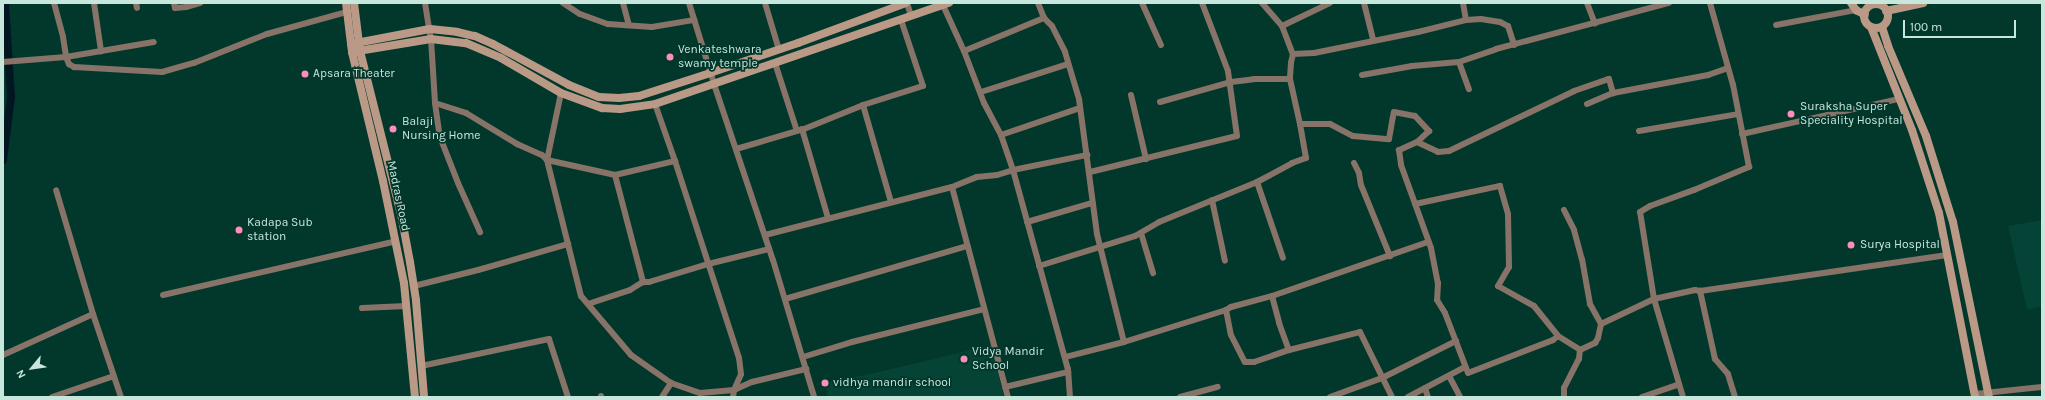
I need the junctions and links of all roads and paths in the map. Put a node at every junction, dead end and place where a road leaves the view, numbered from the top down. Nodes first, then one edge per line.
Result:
1 (54, 3) edge
2 (94, 3) edge
3 (174, 3) edge
4 (200, 3) edge
5 (346, 3) edge
6 (354, 3) edge
7 (425, 3) edge
8 (562, 3) edge
9 (623, 3) edge
10 (689, 3) edge
11 (766, 3) edge
12 (906, 3) edge
13 (1038, 3) edge
14 (1142, 3) edge
15 (1202, 3) edge
16 (1262, 3) edge
17 (1330, 3) edge
18 (1364, 3) edge
19 (1463, 3) edge
20 (1587, 3) edge
21 (1669, 3) edge
22 (1710, 3) edge
23 (1851, 3) edge
24 (1923, 3) edge
25 (945, 4) edge
26 (1885, 6) edge
27 (1858, 7) edge
28 (347, 12) junction
29 (1866, 12) junction
30 (911, 16) junction
31 (1044, 18) junction
32 (694, 20) junction
33 (901, 20) junction
34 (1466, 20) junction
35 (629, 24) junction
36 (1595, 24) junction
37 (1776, 25) dead end
38 (1282, 26) junction
39 (1871, 27) junction
40 (1882, 27) junction
41 (430, 29) junction
42 (431, 39) junction
43 (1373, 40) junction
44 (154, 42) dead end
45 (1161, 45) dead end
46 (1514, 45) junction
47 (355, 47) junction
48 (778, 50) junction
49 (101, 51) junction
50 (964, 51) junction
51 (1293, 54) junction
52 (66, 57) junction
53 (3, 62) edge
54 (1459, 62) junction
55 (775, 63) junction
56 (1068, 64) junction
57 (1728, 68) junction
58 (710, 72) junction
59 (1362, 75) dead end
60 (1290, 79) junction
61 (1231, 82) junction
62 (714, 84) junction
63 (1469, 89) dead end
64 (981, 92) junction
65 (562, 93) junction
66 (1613, 93) junction
67 (1131, 95) dead end
68 (1899, 99) junction
69 (1160, 102) dead end
70 (434, 103) junction
71 (655, 104) junction
72 (1588, 104) dead end
73 (863, 106) junction
74 (1080, 108) junction
75 (1738, 114) junction
76 (1300, 124) junction
77 (800, 130) junction
78 (1640, 131) dead end
79 (1742, 134) junction
80 (1001, 135) junction
81 (1418, 142) junction
82 (736, 149) junction
83 (1087, 155) junction
84 (1146, 159) junction
85 (547, 160) junction
86 (674, 161) junction
87 (1354, 163) dead end
88 (1013, 170) junction
89 (1090, 172) junction
90 (615, 176) junction
91 (1257, 182) junction
92 (952, 187) junction
93 (56, 190) dead end
94 (1212, 200) junction
95 (891, 202) junction
96 (1092, 203) junction
97 (1415, 204) junction
98 (1564, 210) dead end
99 (828, 218) junction
100 (1027, 222) junction
101 (480, 232) dead end
102 (1141, 233) junction
103 (765, 235) junction
104 (396, 241) junction
105 (1428, 242) junction
106 (568, 244) junction
107 (967, 246) junction
108 (1100, 248) junction
109 (769, 249) junction
110 (1947, 255) junction
111 (1390, 256) junction
112 (1284, 258) dead end
113 (1225, 261) dead end
114 (708, 264) junction
115 (1039, 266) junction
116 (1153, 273) dead end
117 (644, 282) junction
118 (414, 286) junction
119 (1700, 291) junction
120 (163, 295) dead end
121 (1272, 296) junction
122 (785, 299) junction
123 (1654, 299) junction
124 (588, 304) junction
125 (406, 306) junction
126 (362, 308) dead end
127 (984, 309) junction
128 (1226, 310) junction
129 (92, 314) junction
130 (1601, 324) junction
131 (1558, 336) junction
132 (1456, 341) junction
133 (1124, 342) junction
134 (1289, 350) junction
135 (1580, 350) junction
136 (3, 355) edge
137 (803, 357) junction
138 (1064, 357) junction
139 (421, 366) junction
140 (1465, 367) junction
141 (806, 369) junction
142 (1068, 372) junction
143 (114, 376) junction
144 (1448, 376) junction
145 (1382, 378) junction
146 (671, 383) junction
147 (1679, 384) junction
148 (1005, 387) junction
149 (1218, 387) dead end
150 (2042, 387) edge
151 (1425, 388) junction
152 (733, 394) edge
153 (1989, 395) edge
154 (1975, 396) edge
155 (52, 397) edge
156 (121, 397) edge
157 (415, 397) edge
158 (424, 397) edge
159 (568, 397) edge
160 (662, 397) edge
161 (814, 397) edge
162 (1008, 397) edge
163 (1070, 397) edge
164 (1180, 397) edge
165 (1330, 397) edge
166 (1392, 397) edge
167 (1408, 397) edge
168 (1428, 397) edge
169 (1460, 397) edge
170 (1564, 397) edge
171 (1642, 397) edge
172 (1683, 397) edge
173 (1735, 397) edge

1 - 52 street
2 - 49 street
3 - 4 street
5 - 28 main road, Madras Road
6 - 47 main road
7 - 41 street
8 - 35 street
9 - 35 street
10 - 32 street
11 - 48 street
12 - 30 street
12 - 48 main road
13 - 31 street
14 - 45 street
15 - 61 street
16 - 38 street
17 - 38 street
18 - 43 street
19 - 34 street
20 - 36 street
21 - 36 street
22 - 57 street
23 - 27 main road
24 - 26 main road
25 - 30 main road
25 - 50 street
26 - 29 main road
26 - 40 main road
27 - 29 main road
27 - 37 street
28 - 47 main road, Madras Road
28 - 52 street
29 - 39 main road
30 - 33 main road
31 - 50 street
31 - 56 street
32 - 35 street
32 - 58 street
33 - 55 main road
33 - 73 street
34 - 43 street
34 - 46 street
36 - 46 street
38 - 51 street
39 - 40 main road
39 - 68 main road
40 - 153 main road
41 - 42 street
41 - 47 main road
41 - 58 main road
42 - 47 main road
42 - 65 main road
42 - 70 street
43 - 51 street
44 - 49 street
46 - 54 street
47 - 104 main road, Madras Road
47 - 118 main road
48 - 58 main road
49 - 52 street
50 - 64 street
51 - 60 street
52 - 53 street
54 - 59 street
54 - 63 street
55 - 62 main road
55 - 77 street
56 - 64 street
56 - 74 street
57 - 66 street
57 - 75 street
58 - 62 street
60 - 61 street
60 - 76 street
61 - 69 street
61 - 84 street
62 - 71 main road
62 - 82 street
64 - 80 street
65 - 71 main road
65 - 85 street
66 - 72 street
66 - 81 street
67 - 84 street
68 - 79 street
68 - 110 main road
70 - 85 street
70 - 101 street
71 - 86 street
73 - 77 street
73 - 95 street
74 - 80 street
74 - 83 street
75 - 78 street
75 - 79 street
76 - 81 street
76 - 91 street
77 - 82 street
77 - 99 street
79 - 123 street
80 - 88 street
81 - 97 street
82 - 103 street
83 - 88 street
83 - 89 street
84 - 89 street
85 - 90 street
85 - 106 street
86 - 90 street
86 - 114 street
87 - 111 street
88 - 92 street
88 - 100 street
89 - 96 street
90 - 117 street
91 - 94 street
91 - 112 street
92 - 95 street
92 - 107 street
93 - 129 street
94 - 102 street
94 - 113 street
95 - 99 street
96 - 100 street
96 - 108 street
97 - 105 street
97 - 131 street
98 - 130 street
99 - 103 street
100 - 115 street
102 - 108 street
102 - 116 street
103 - 109 street
104 - 120 street
104 - 125 main road, Madras Road
105 - 111 street
105 - 132 street
106 - 118 street
106 - 124 street
107 - 122 street
107 - 127 street
108 - 115 street
108 - 133 street
109 - 114 street
109 - 122 street
110 - 119 street
110 - 154 main road
111 - 121 street
114 - 117 street
114 - 152 street
115 - 138 street
117 - 124 street
118 - 139 main road
119 - 123 street
119 - 173 street
121 - 128 street
121 - 134 street
122 - 137 street
123 - 130 street
123 - 147 street
124 - 146 street
125 - 126 street
125 - 157 main road, Madras Road
127 - 137 street
127 - 148 street
128 - 133 street
128 - 134 street
129 - 136 street
129 - 143 street
130 - 135 street
131 - 135 street
131 - 140 street
132 - 140 street
132 - 145 street
133 - 138 street
134 - 145 street
135 - 170 street
137 - 141 street
138 - 142 street
139 - 158 main road
139 - 159 street
140 - 144 street
141 - 152 street
141 - 161 street
142 - 148 street
142 - 163 street
143 - 155 street
143 - 156 street
144 - 151 street
144 - 169 street
145 - 165 street
145 - 166 street
146 - 152 street
146 - 160 street
147 - 171 street
147 - 172 street
148 - 162 street
149 - 164 street
150 - 153 street
151 - 167 street
151 - 168 street
153 - 154 street

